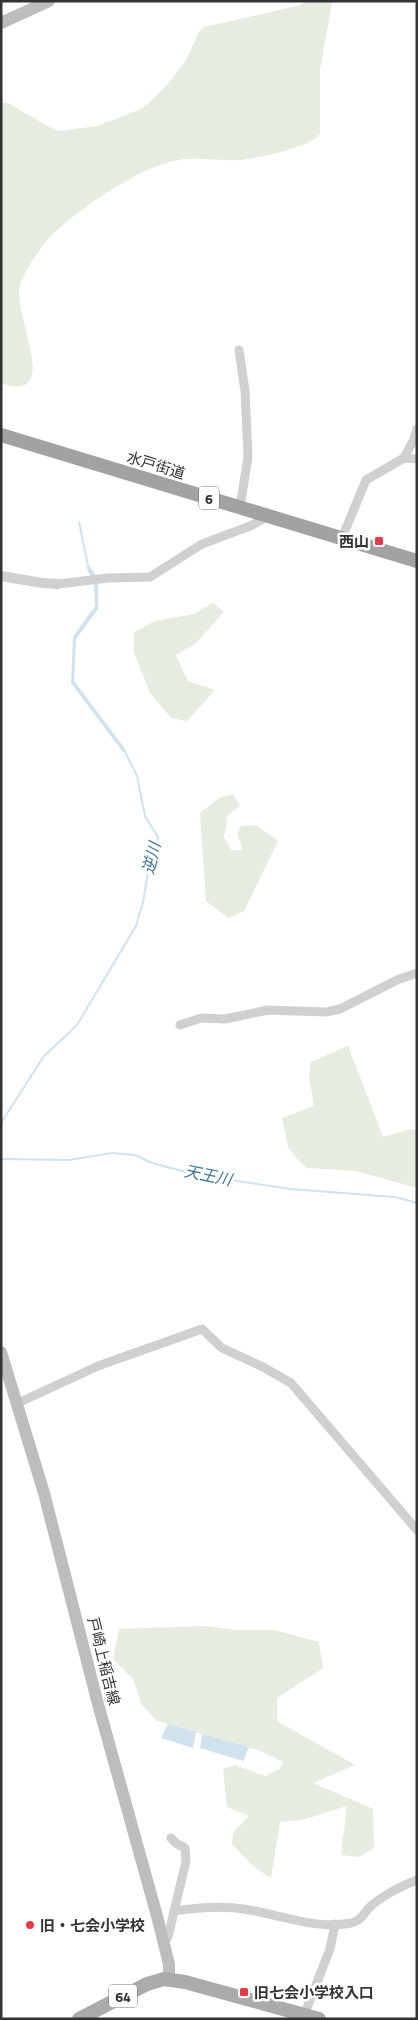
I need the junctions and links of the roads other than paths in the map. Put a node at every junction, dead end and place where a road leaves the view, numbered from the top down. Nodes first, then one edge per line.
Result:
1 (49, 1) edge
2 (1, 22) edge
3 (240, 350) dead end
4 (417, 429) edge
5 (1, 435) edge
6 (404, 458) junction
7 (417, 459) edge
8 (240, 507) junction
9 (269, 516) junction
10 (342, 538) junction
11 (417, 561) edge
12 (1, 576) edge
13 (58, 584) joint
14 (417, 973) edge
15 (180, 1025) dead end
16 (1, 1352) edge
17 (18, 1403) junction
18 (417, 1530) edge
19 (171, 1838) dead end
20 (417, 1880) edge
21 (174, 1911) junction
22 (336, 1924) junction
23 (164, 1943) junction
24 (169, 1979) junction
25 (304, 2017) edge
26 (80, 2019) edge
27 (319, 2019) edge

1 - 2 main road
3 - 8 street
4 - 6 street
5 - 8 highway, 水戸街道 / 6
6 - 7 street
6 - 10 street
8 - 9 highway, 水戸街道 / 6
9 - 10 highway, 水戸街道 / 6
9 - 13 street
10 - 11 highway, 水戸街道 / 6
12 - 13 street
14 - 15 street
16 - 17 main road, 戸崎上稲吉線
17 - 18 street
17 - 23 main road, 戸崎上稲吉線
19 - 21 street
20 - 22 street
21 - 22 street
21 - 23 street
22 - 25 street
23 - 24 main road, 戸崎上稲吉線
24 - 25 main road, 64
24 - 26 main road, 64
25 - 27 main road, 64

